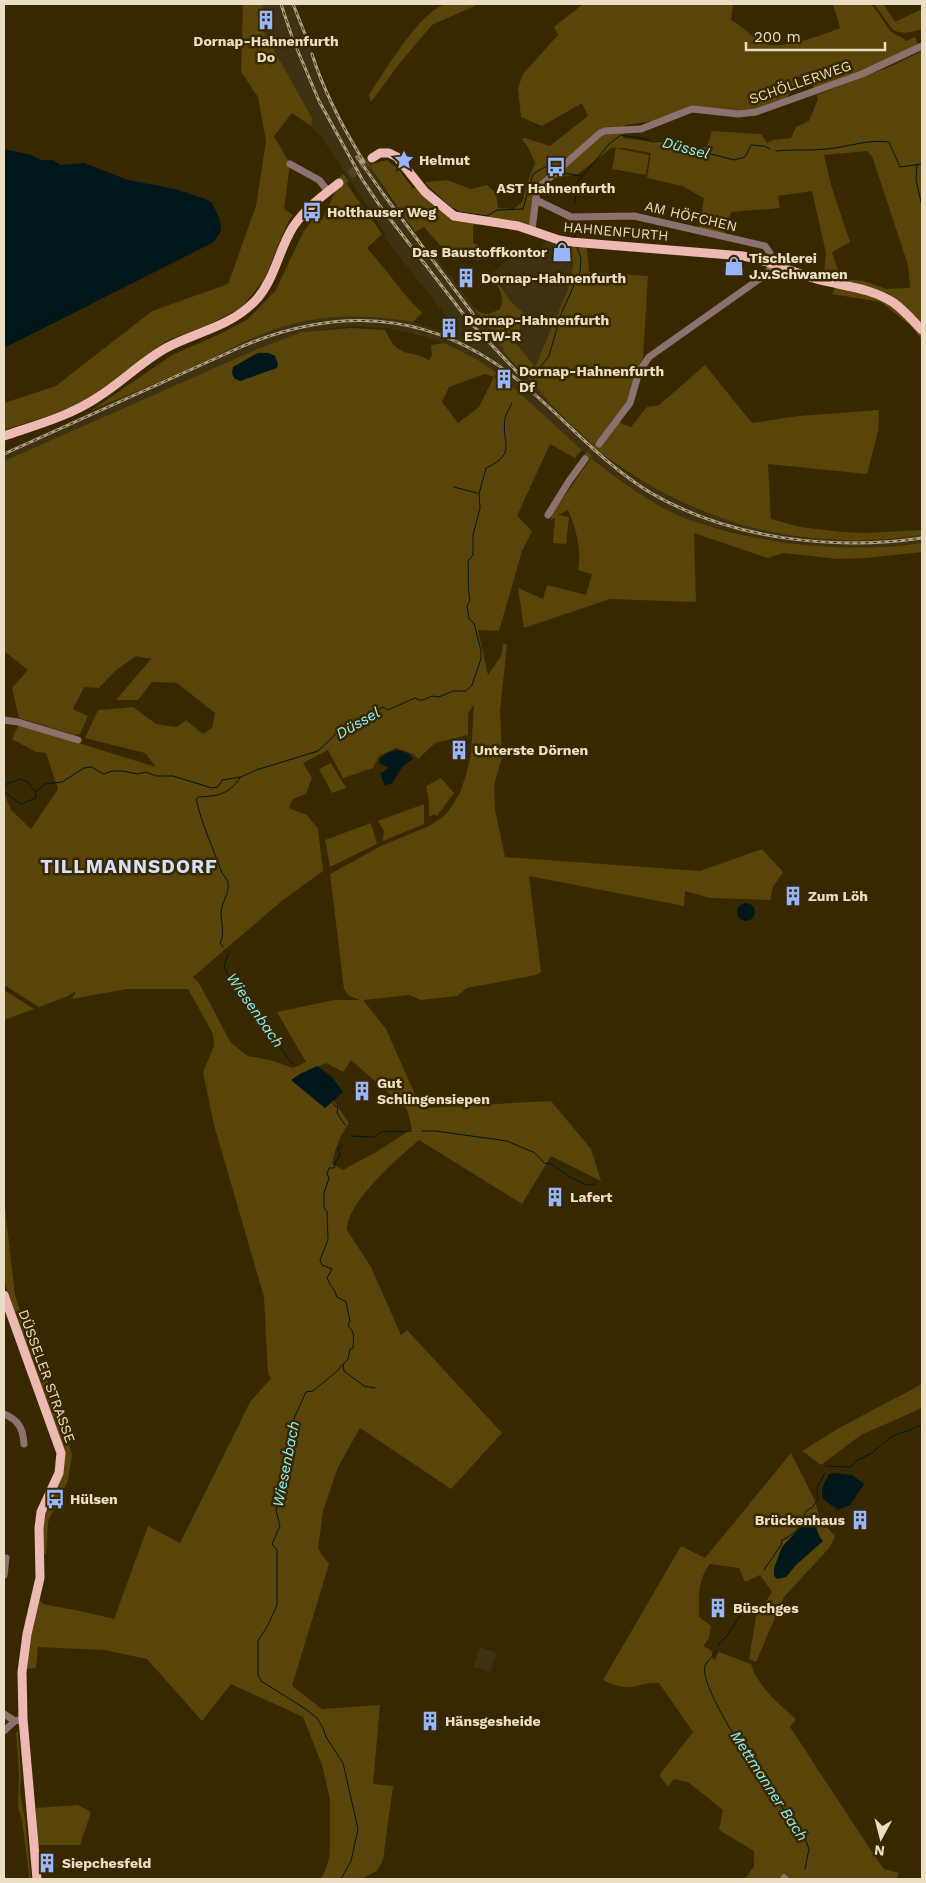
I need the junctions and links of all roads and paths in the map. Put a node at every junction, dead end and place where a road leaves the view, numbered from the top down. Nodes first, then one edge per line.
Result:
1 (922, 46) edge
2 (372, 158) tunnel mouth
3 (290, 164) dead end
4 (339, 183) tunnel mouth
5 (328, 191) junction
6 (536, 200) junction
7 (532, 230) junction
8 (771, 264) junction
9 (922, 330) edge
10 (4, 436) edge
11 (598, 444) tunnel mouth
12 (585, 459) tunnel mouth
13 (548, 515) dead end
14 (4, 720) edge
15 (78, 740) dead end
16 (4, 1295) edge
17 (4, 1414) edge
18 (24, 1444) dead end
19 (6, 1558) dead end
20 (4, 1575) edge
21 (4, 1714) edge
22 (19, 1720) junction
23 (4, 1731) edge
24 (37, 1879) edge

1 - 6 street, SCHÖLLERWEG
2 - 7 main road, HAHNENFURTH
3 - 5 street
4 - 5 main road
5 - 10 main road
6 - 7 street, SCHÖLLERWEG
6 - 8 street, AM HÖFCHEN
7 - 8 main road, HAHNENFURTH
8 - 9 main road, HAHNENFURTH
8 - 11 street
12 - 13 street
14 - 15 street
16 - 22 main road, DÜSSELER STRASSE
17 - 18 street
19 - 20 street
21 - 22 street
22 - 23 street
22 - 24 main road, DÜSSELER STRASSE

